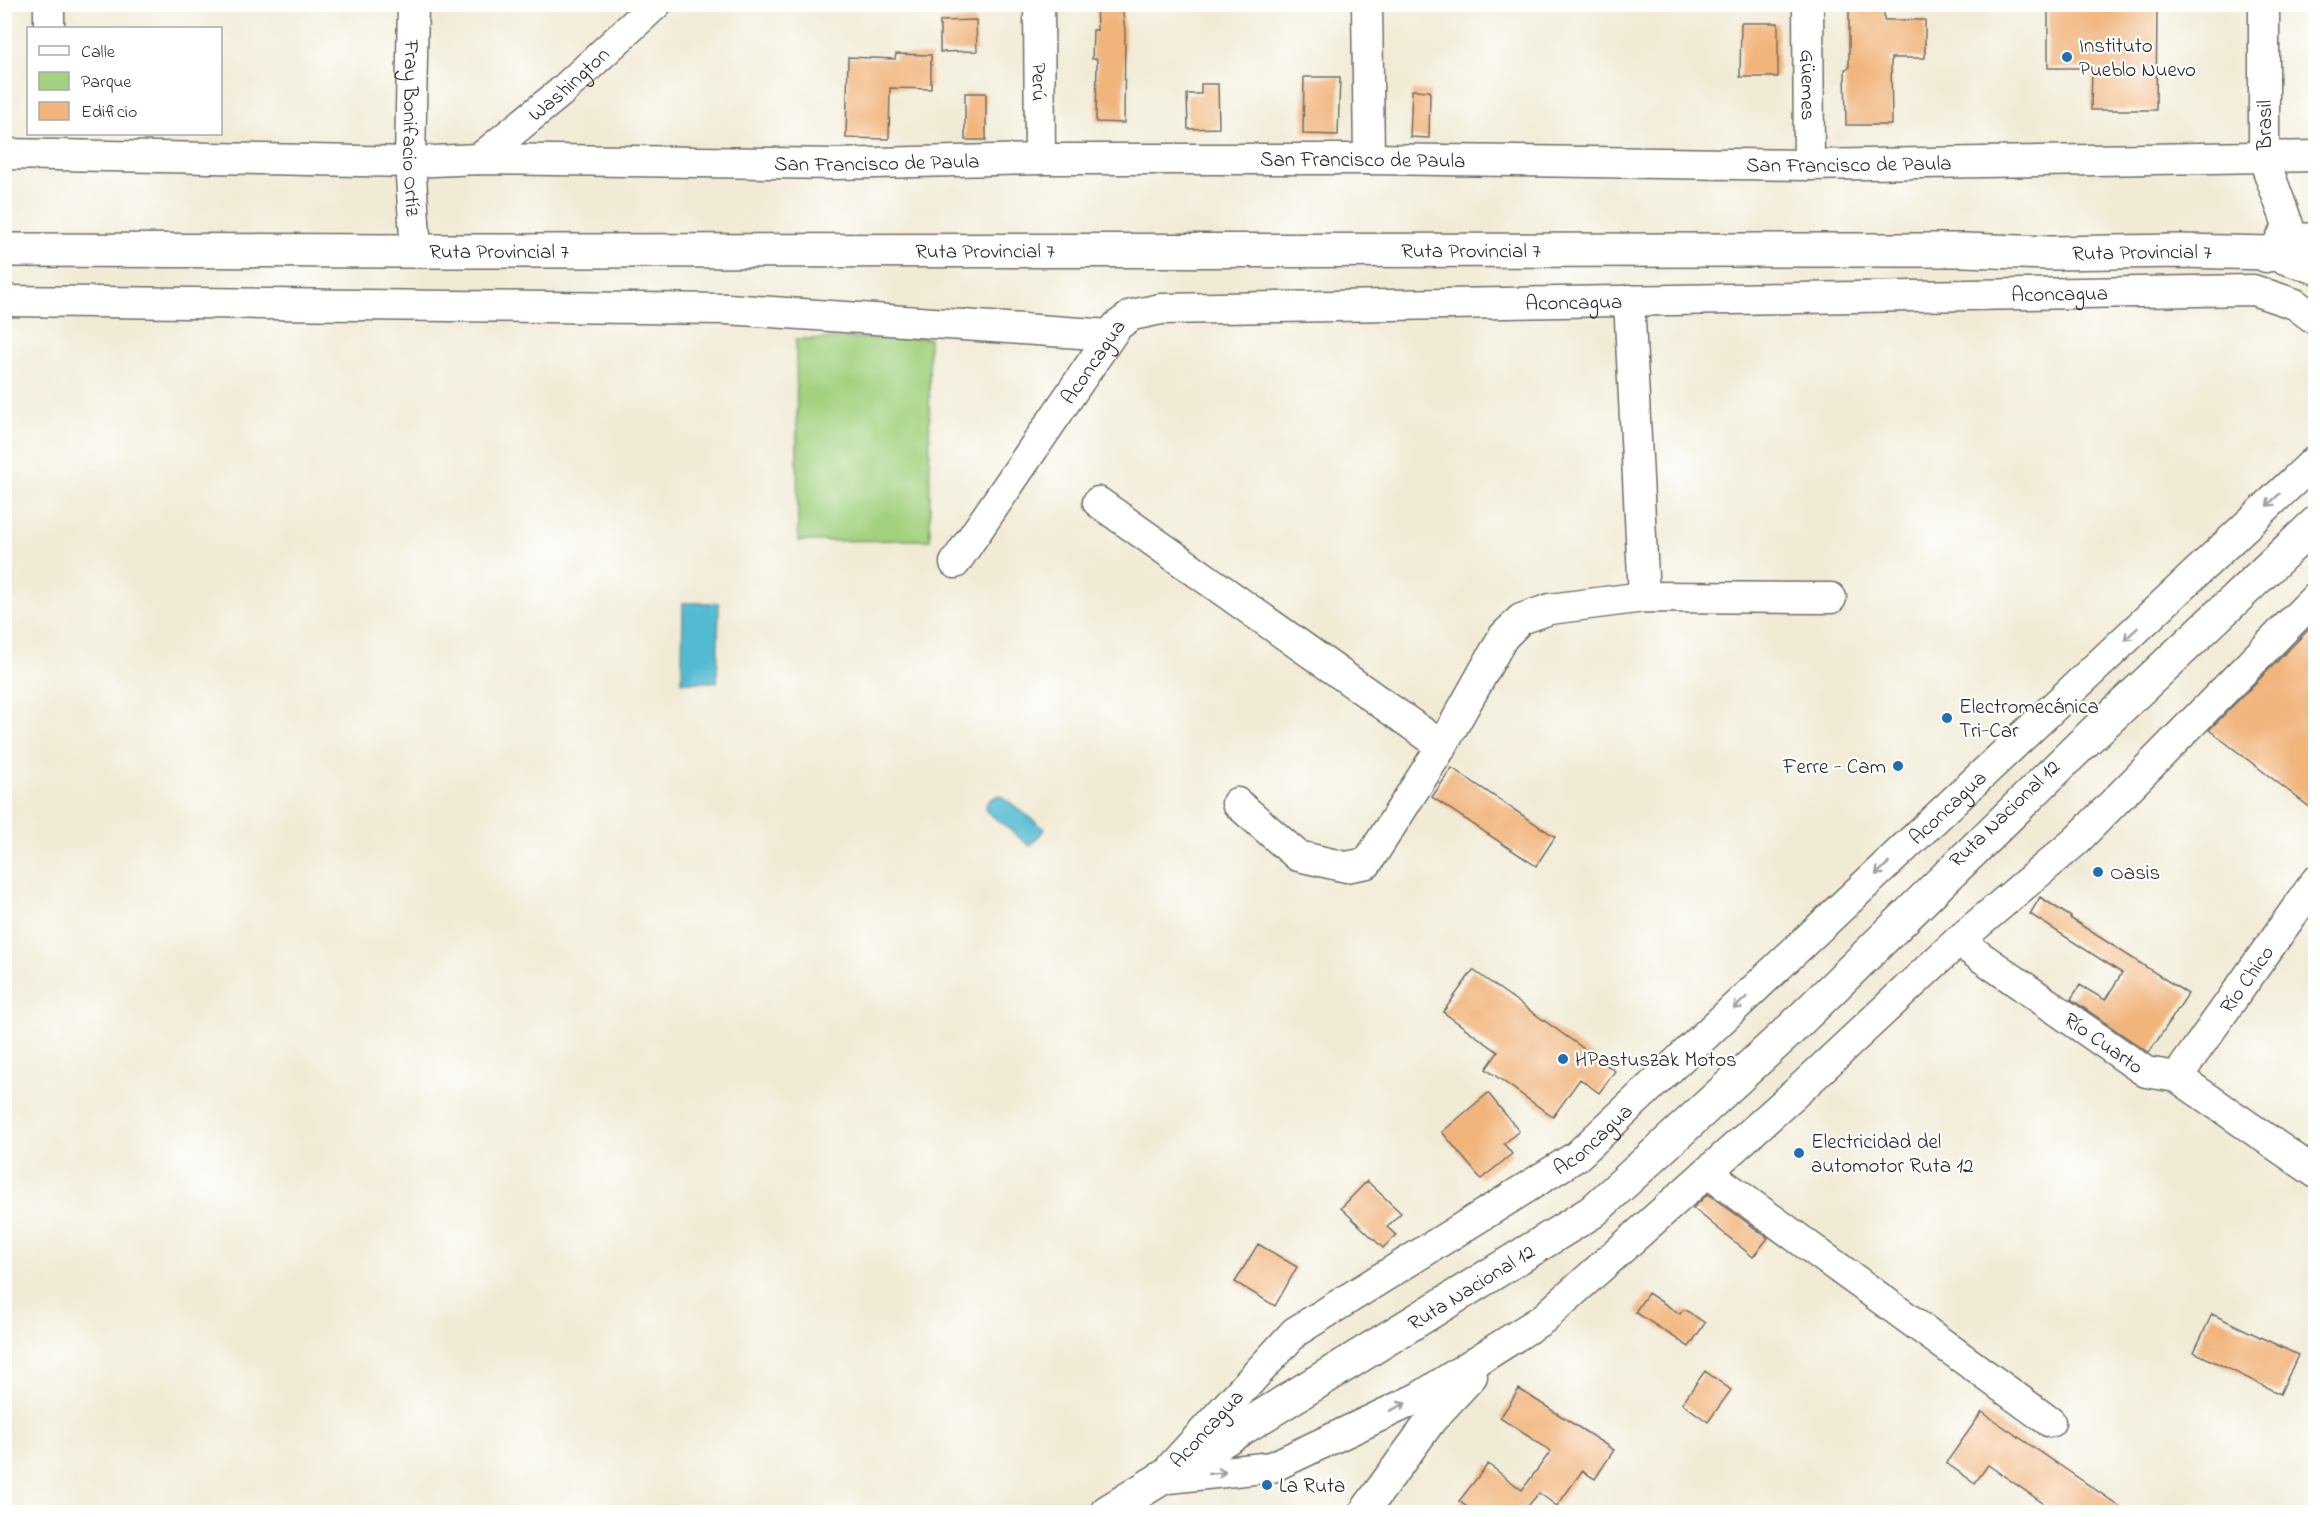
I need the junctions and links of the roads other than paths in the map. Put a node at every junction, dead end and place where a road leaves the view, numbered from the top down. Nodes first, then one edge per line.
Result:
1 (49, 4) edge
2 (413, 4) edge
3 (656, 4) edge
4 (1040, 4) edge
5 (1367, 4) edge
6 (1808, 4) edge
7 (2264, 4) edge
8 (49, 27) edge
9 (48, 145) edge
10 (4, 154) edge
11 (2316, 156) edge
12 (479, 159) junction
13 (1040, 159) junction
14 (1368, 159) junction
15 (2264, 159) junction
16 (410, 162) junction
17 (1809, 165) junction
18 (2316, 240) edge
19 (2276, 246) junction
20 (4, 250) edge
21 (416, 251) junction
22 (2316, 251) edge
23 (2316, 267) edge
24 (2222, 291) junction
25 (1629, 300) junction
26 (4, 301) edge
27 (2316, 320) edge
28 (1110, 335) junction
29 (2316, 460) edge
30 (1098, 502) dead end
31 (2316, 509) edge
32 (2316, 523) edge
33 (955, 562) dead end
34 (1644, 597) junction
35 (2316, 597) edge
36 (1831, 598) dead end
37 (1442, 746) junction
38 (1237, 803) dead end
39 (2316, 881) edge
40 (1958, 941) junction
41 (1800, 1019) junction
42 (2177, 1077) junction
43 (1707, 1172) junction
44 (2316, 1173) edge
45 (1496, 1349) junction
46 (2050, 1422) dead end
47 (1159, 1479) junction
48 (1107, 1512) edge
49 (1364, 1512) edge

1 - 8 street
2 - 16 street, Fray Bonifacio Ortíz
3 - 12 street, Washington
4 - 13 street, Perú
5 - 14 street
6 - 17 street, Güemes
7 - 15 street, Brasil
9 - 10 street, San Francisco de Paula
9 - 16 street, San Francisco de Paula
11 - 15 street, San Francisco de Paula
12 - 13 street, San Francisco de Paula
12 - 16 street, San Francisco de Paula
13 - 14 street, San Francisco de Paula
14 - 17 street, San Francisco de Paula
15 - 17 street, San Francisco de Paula
15 - 19 street, Brasil
16 - 21 street, Fray Bonifacio Ortíz
18 - 19 main road
19 - 21 main road, Ruta Provincial 7
19 - 22 main road, Ruta Provincial 7
19 - 23 main road, Ruta Provincial 7
19 - 24 street
20 - 21 main road, Ruta Provincial 7
24 - 25 street, Aconcagua
24 - 27 street, Aconcagua
25 - 28 street, Aconcagua
25 - 34 street
26 - 28 street
28 - 33 street, Aconcagua
29 -> 47 street, Aconcagua
30 - 37 street
31 - 41 main road, Ruta Nacional 12
32 - 41 main road, Ruta Nacional 12
34 - 36 street
34 - 37 street
35 - 40 street, Aconcagua
37 - 38 street
39 - 42 street, Río Chico
40 - 42 street, Río Cuarto
40 - 43 street, Aconcagua
41 - 47 main road, Ruta Nacional 12
42 - 44 street, Río Cuarto
43 - 45 street, Aconcagua
43 - 46 street
47 -> 45 street, Aconcagua
45 - 49 street
47 - 48 main road, Ruta Nacional 12

